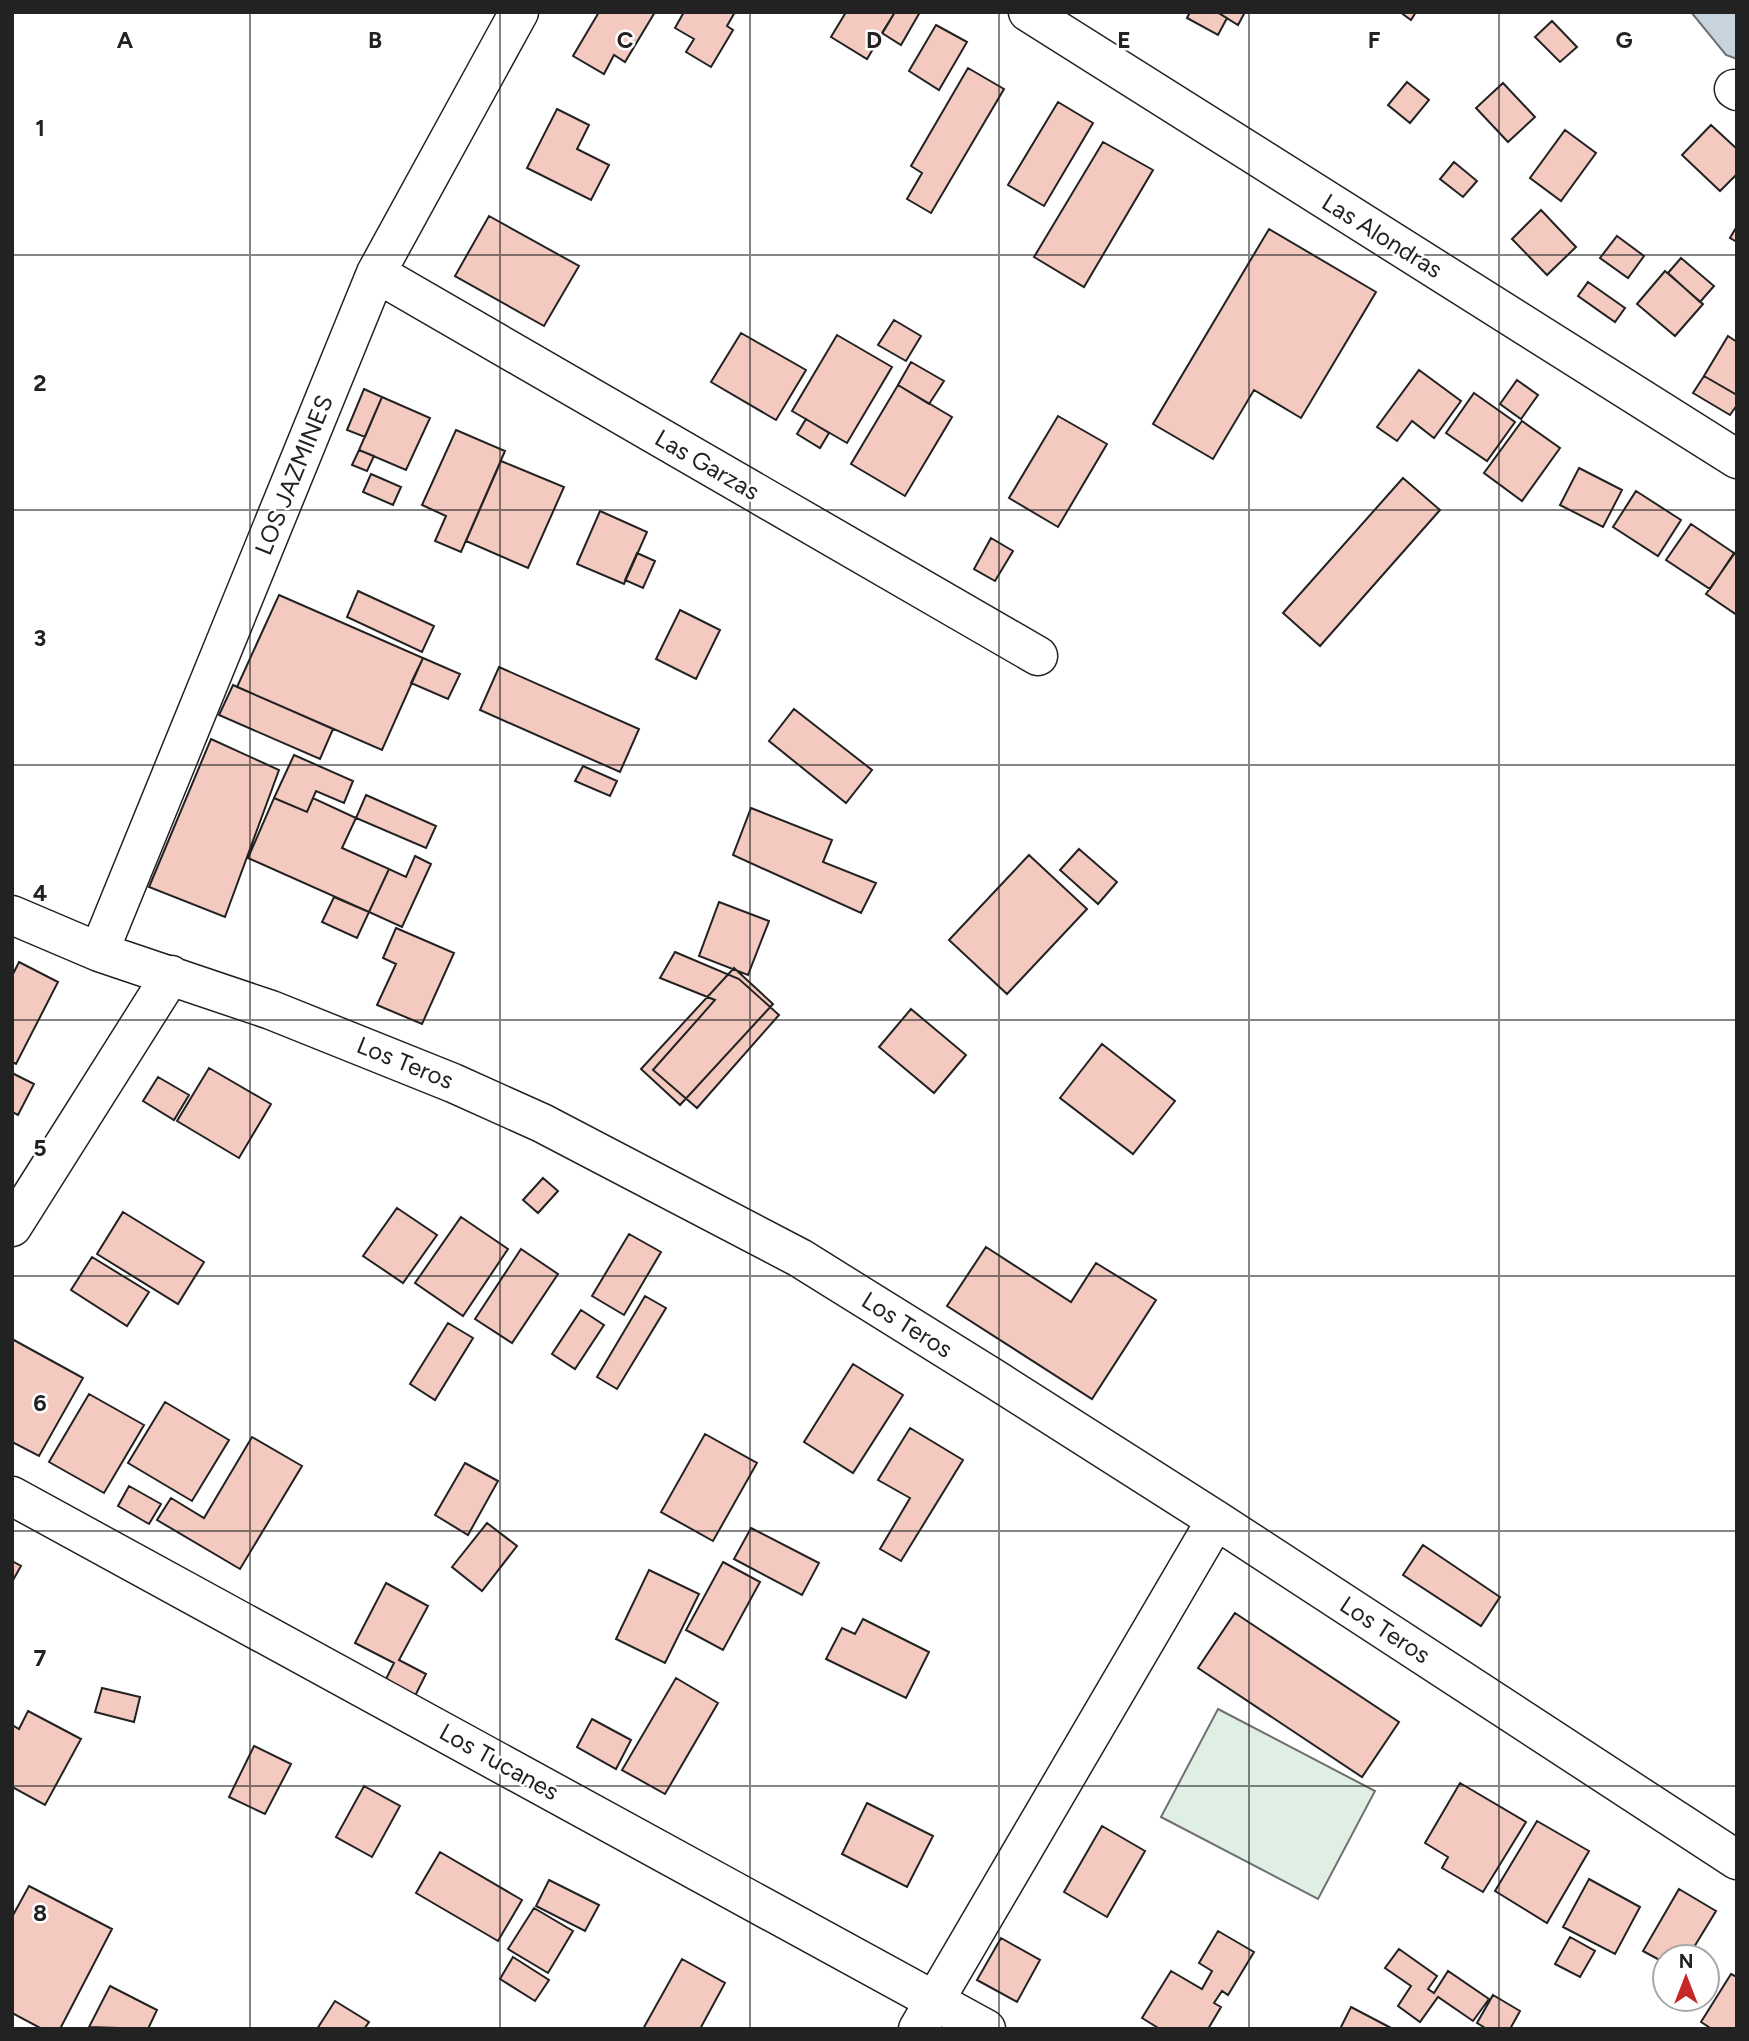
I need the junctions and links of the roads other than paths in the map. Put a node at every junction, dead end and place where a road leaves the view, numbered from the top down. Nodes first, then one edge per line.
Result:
1 (519, 12) edge
2 (1028, 12) edge
3 (376, 273) junction
4 (1737, 459) edge
5 (1038, 656) dead end
6 (12, 915) edge
7 (100, 953) junction
8 (171, 975) junction
9 (12, 1227) edge
10 (12, 1496) edge
11 (1216, 1520) junction
12 (1737, 1860) edge
13 (926, 2014) edge
14 (986, 2029) edge

1 - 3 street, LOS JAZMINES
2 - 4 street, Las Alondras
3 - 5 street, Las Garzas
3 - 7 street, LOS JAZMINES
6 - 7 street, Los Teros
7 - 8 street, Los Teros
8 - 9 street
8 - 11 street, Los Teros
10 - 13 street, Los Tucanes
11 - 12 street, Los Teros
11 - 13 street
13 - 14 street, Los Tucanes

